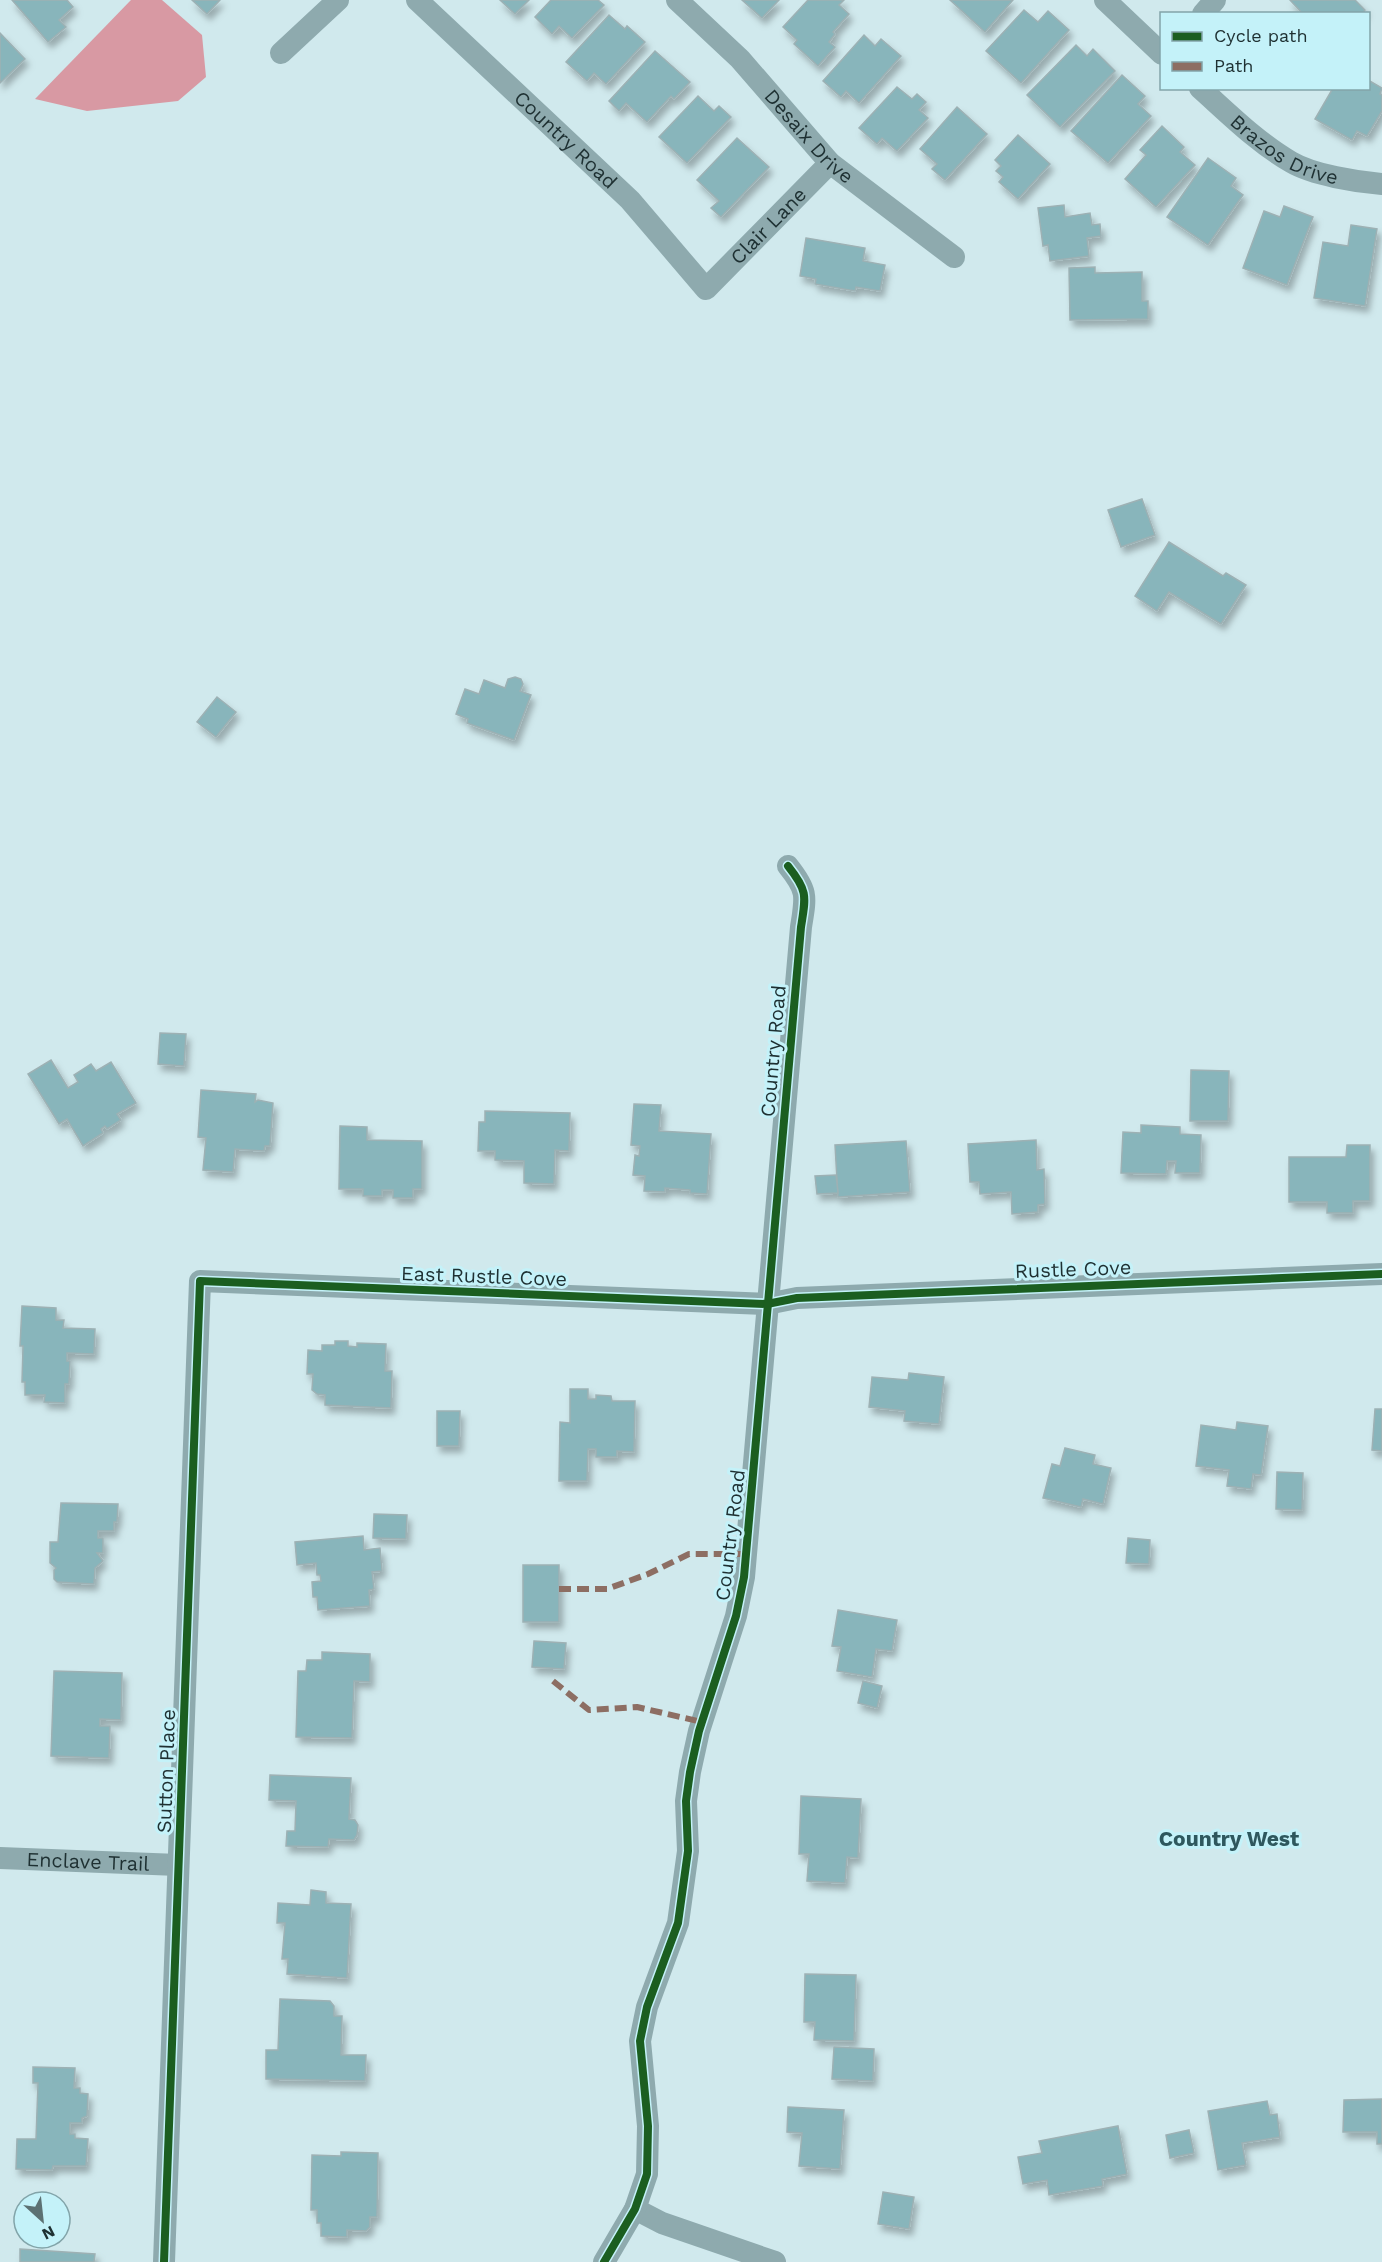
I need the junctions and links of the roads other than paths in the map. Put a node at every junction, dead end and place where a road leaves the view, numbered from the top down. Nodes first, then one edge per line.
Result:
1 (338, 0) edge
2 (417, 0) edge
3 (677, 0) edge
4 (1104, 0) edge
5 (1215, 0) edge
6 (1205, 12) edge
7 (281, 53) dead end
8 (1160, 53) edge
9 (1202, 90) edge
10 (830, 164) junction
11 (1382, 183) edge
12 (954, 257) dead end
13 (706, 289) joint
14 (788, 866) dead end
15 (1382, 1274) edge
16 (200, 1281) joint
17 (766, 1304) junction
18 (0, 1858) edge
19 (178, 1865) junction
20 (635, 2209) junction
21 (164, 2262) edge
22 (604, 2262) edge
23 (775, 2262) edge

1 - 7 street
2 - 13 street, Country Road
3 - 10 street, Desaix Drive
4 - 8 street
5 - 6 street
9 - 11 street, Brazos Drive
10 - 12 street, Desaix Drive
10 - 13 street, Clair Lane
14 - 17 street, Country Road
15 - 17 street, Rustle Cove
16 - 17 street, East Rustle Cove
16 - 19 street, Sutton Place
17 - 20 street, Country Road
18 - 19 street, Enclave Trail
19 - 21 street, Sutton Place
20 - 22 street, Country Road
20 - 23 street

